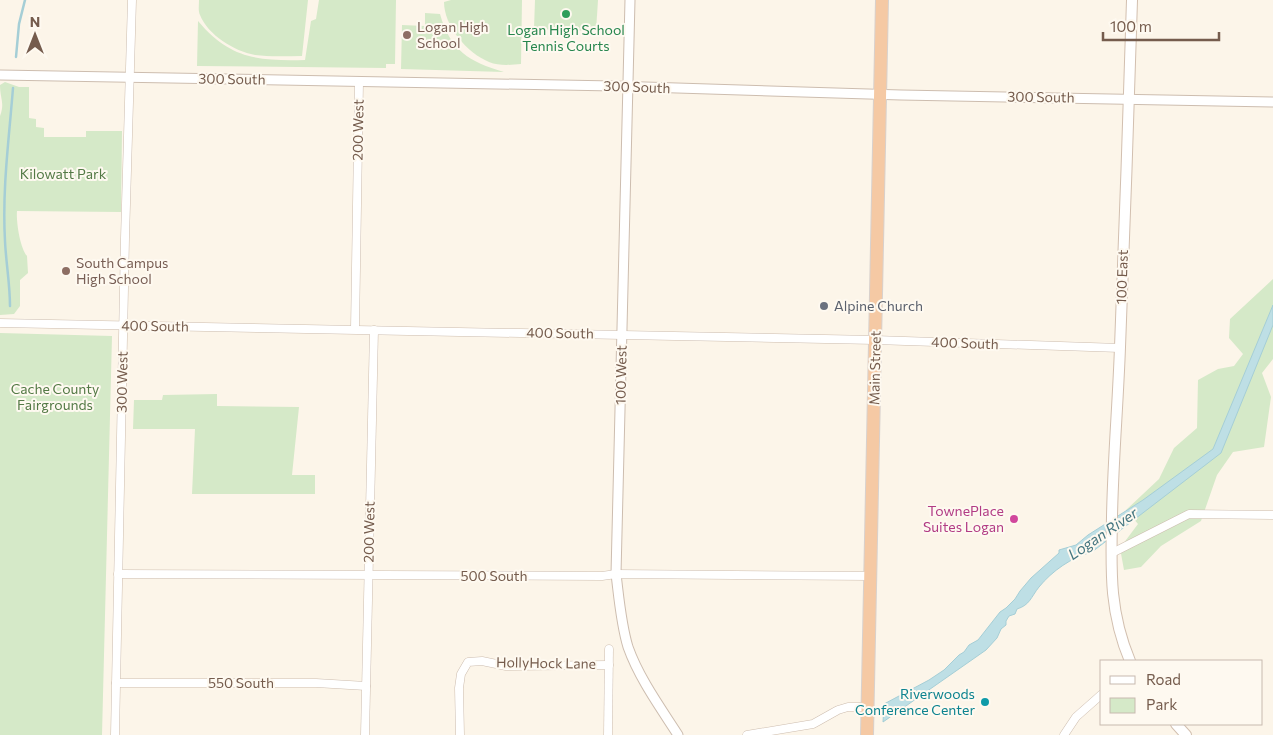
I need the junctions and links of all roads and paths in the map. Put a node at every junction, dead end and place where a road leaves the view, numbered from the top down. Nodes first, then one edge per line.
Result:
1 (132, 0) edge
2 (630, 0) edge
3 (882, 0) edge
4 (1132, 0) edge
5 (0, 75) edge
6 (130, 78) junction
7 (359, 82) junction
8 (629, 87) junction
9 (881, 94) junction
10 (1128, 99) junction
11 (1273, 102) edge
12 (0, 323) edge
13 (123, 325) junction
14 (355, 329) junction
15 (374, 330) junction
16 (622, 334) junction
17 (875, 340) junction
18 (1120, 348) junction
19 (1273, 515) edge
20 (1112, 554) junction
21 (118, 574) junction
22 (616, 574) junction
23 (368, 576) junction
24 (870, 576) junction
25 (609, 649) dead end
26 (1130, 660) edge
27 (609, 665) junction
28 (116, 683) junction
29 (366, 686) junction
30 (1100, 696) edge
31 (868, 707) junction
32 (1177, 725) edge
33 (115, 735) edge
34 (365, 735) edge
35 (460, 735) edge
36 (608, 735) edge
37 (678, 735) edge
38 (747, 735) edge
39 (867, 735) edge
40 (1064, 735) edge
41 (1186, 735) edge

1 - 6 street, 300 West
2 - 8 street, 100 West
3 - 9 highway, Main Street
4 - 10 main road, 100 East
5 - 6 street, 300 South
6 - 7 street, 300 South
6 - 13 street, 300 West
7 - 8 street, 300 South
7 - 14 street, 200 West
8 - 9 street, 300 South
8 - 16 street, 100 West
9 - 10 street, 300 South
9 - 17 highway, Main Street
10 - 11 street, 300 South
10 - 18 main road, 100 East
12 - 13 street, 400 South
13 - 14 street, 400 South
13 - 21 street, 300 West
14 - 15 street, 400 South
15 - 16 street, 400 South
15 - 23 street, 200 West
16 - 17 street, 400 South
16 - 22 street, 100 West
17 - 18 street, 400 South
17 - 24 highway, Main Street
18 - 20 main road, 100 East
19 - 20 street
20 - 26 main road, 100 East
21 - 23 street, 500 South
21 - 28 street, 300 West
22 - 23 street, 500 South
22 - 24 street, 500 South
22 - 37 street, 100 West
23 - 29 street, 200 West
24 - 31 highway, Main Street
25 - 27 street
27 - 35 street, HollyHock Lane
27 - 36 street
28 - 29 street, 550 South
28 - 33 street, 300 West
29 - 34 street, 200 West
30 - 40 street
31 - 38 street
31 - 39 highway, Main Street
32 - 41 main road

